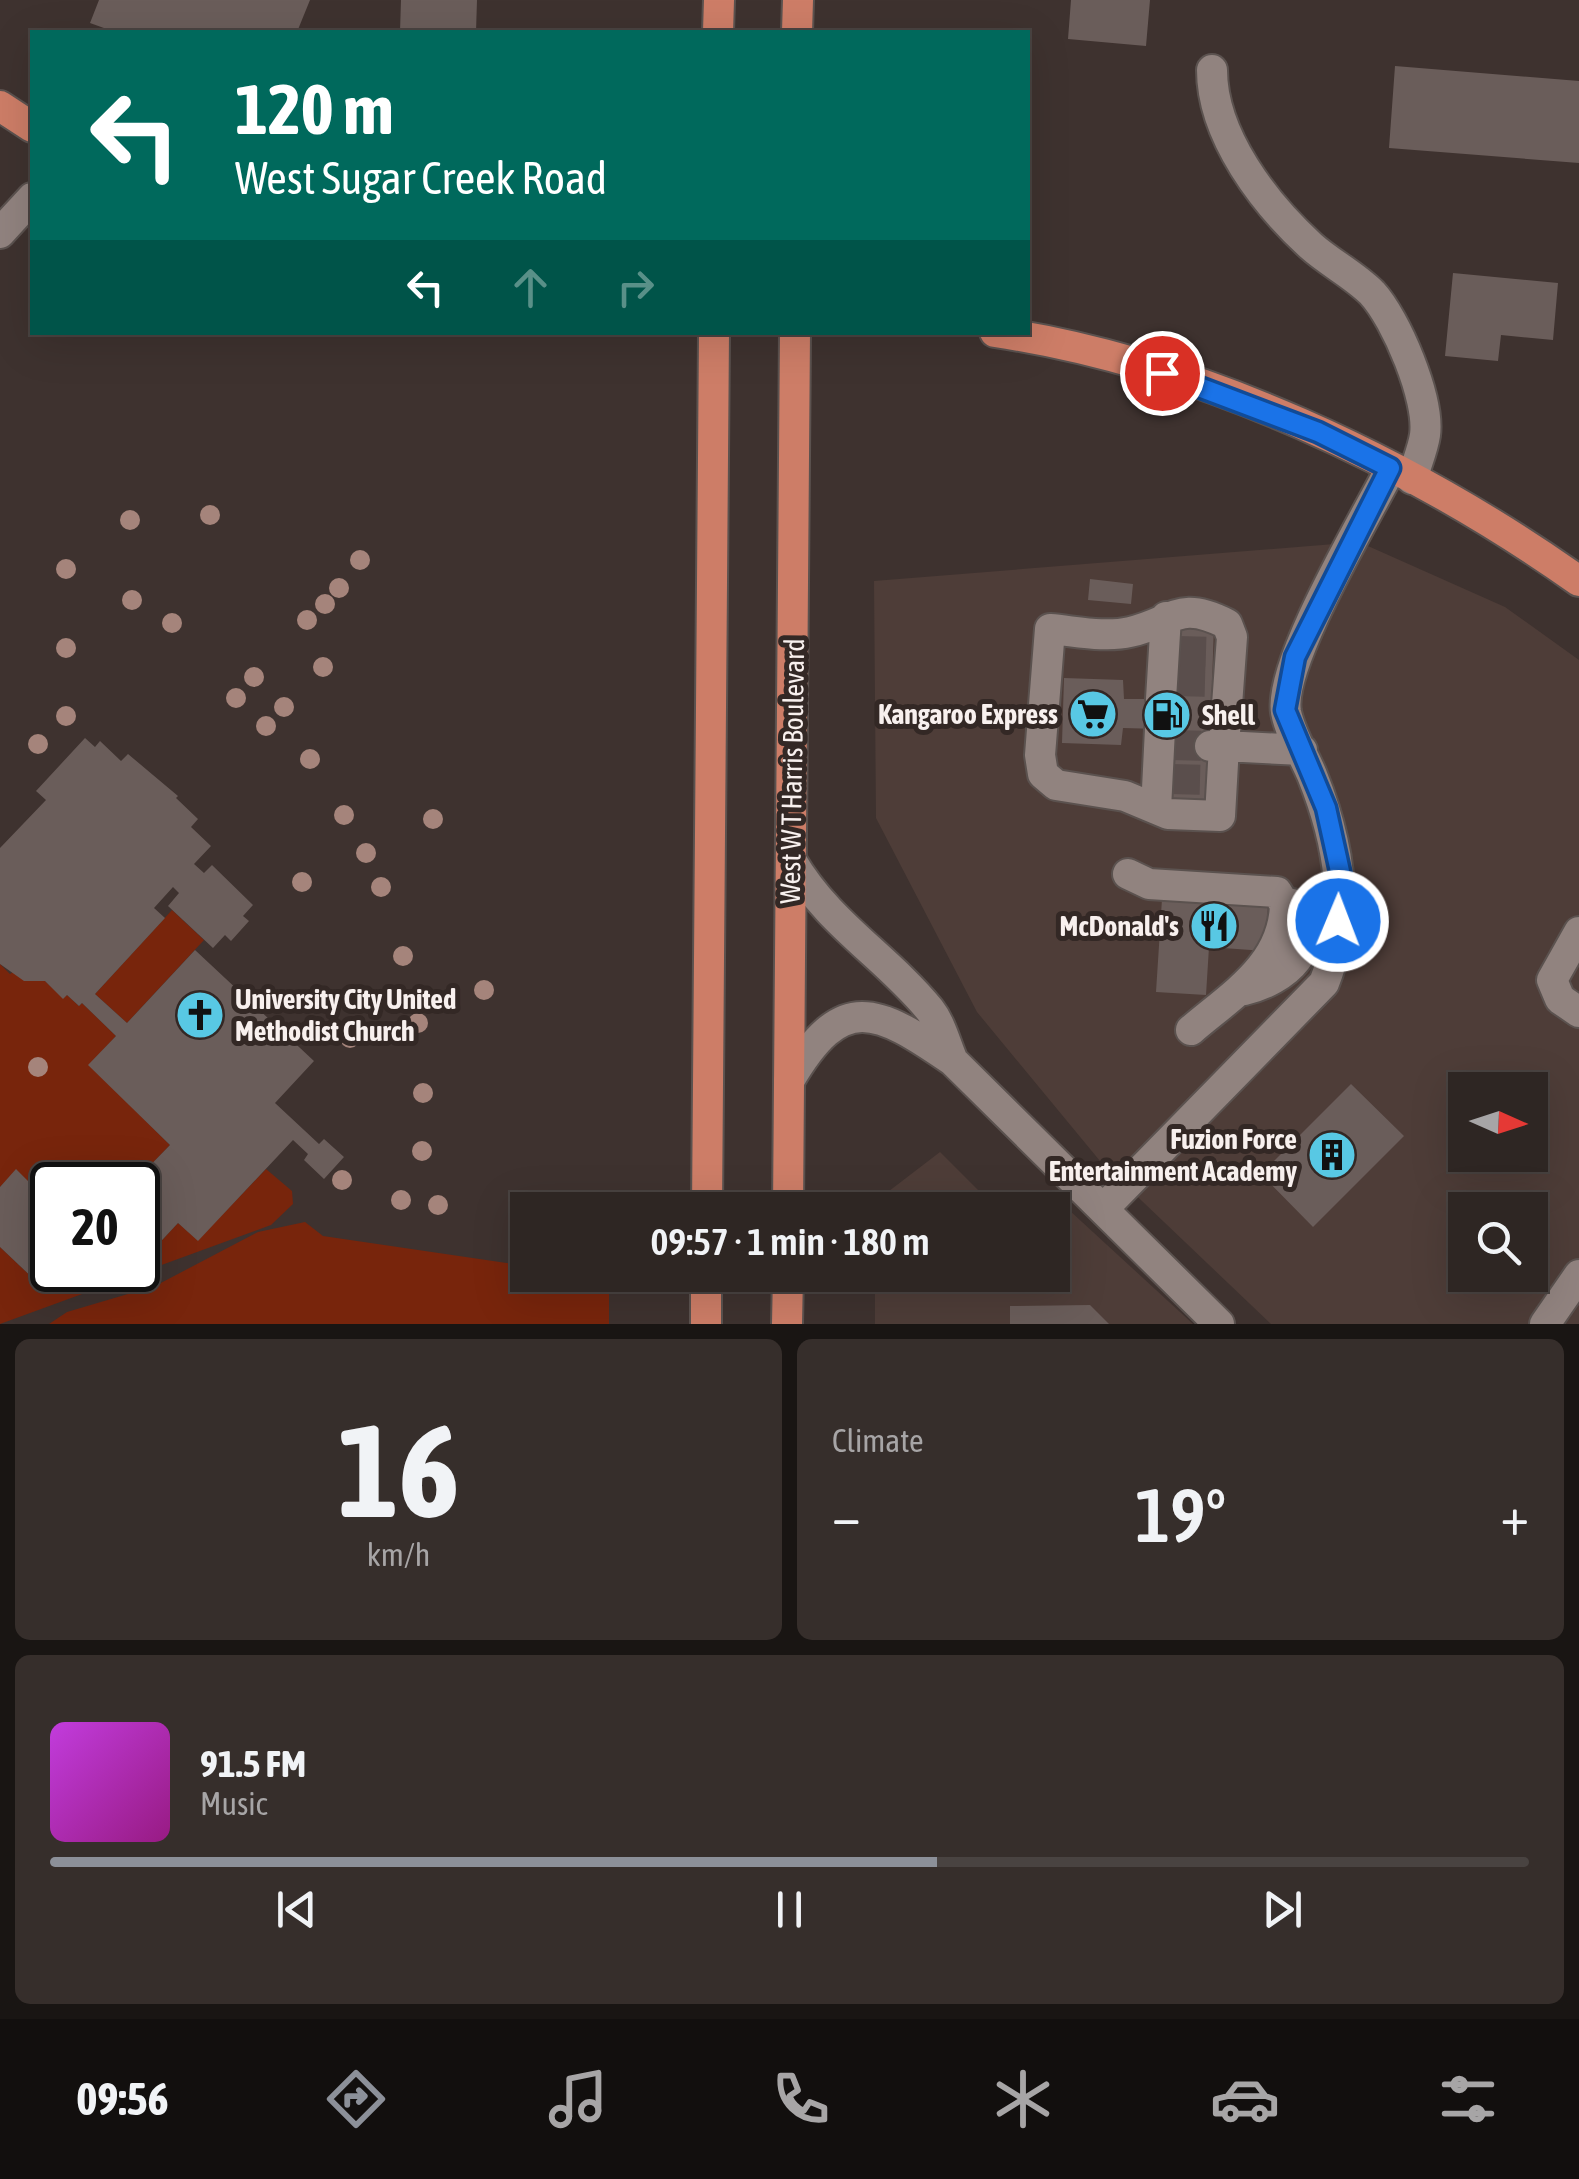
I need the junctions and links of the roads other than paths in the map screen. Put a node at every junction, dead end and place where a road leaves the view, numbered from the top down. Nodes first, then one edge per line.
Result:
1 (718, 0) edge
2 (798, 0) edge
3 (718, 30) edge
4 (798, 30) edge
5 (1212, 70) dead end
6 (0, 106) edge
7 (30, 126) edge
8 (30, 200) edge
9 (0, 233) edge
10 (714, 335) edge
11 (795, 335) edge
12 (1016, 335) edge
13 (1402, 474) junction
14 (1579, 581) edge
15 (1166, 616) junction
16 (1217, 746) junction
17 (1302, 750) junction
18 (1161, 789) junction
19 (791, 860) junction
20 (1128, 874) dead end
21 (1579, 932) edge
22 (1579, 1012) edge
23 (1192, 1030) dead end
24 (953, 1061) junction
25 (789, 1081) junction
26 (707, 1192) edge
27 (788, 1192) edge
28 (1103, 1210) junction
29 (1579, 1275) edge
30 (706, 1292) edge
31 (788, 1292) edge
32 (706, 1324) edge
33 (787, 1324) edge
34 (1219, 1324) edge
35 (1544, 1324) edge

1 - 3 main road
2 - 4 main road
5 - 13 street
6 - 7 main road
8 - 9 street
10 - 26 main road
11 - 19 main road, West W T Harris Boulevard
12 - 13 main road
13 - 14 main road
13 - 17 street
15 - 16 street
15 - 18 street
15 - 18 street
16 - 17 street
16 - 18 street
17 - 28 street
19 - 24 street
19 - 25 main road, West W T Harris Boulevard
20 - 23 street
21 - 22 street
24 - 25 street
24 - 28 street
25 - 27 main road, West W T Harris Boulevard
28 - 34 street
29 - 35 street
30 - 32 main road
31 - 33 main road

